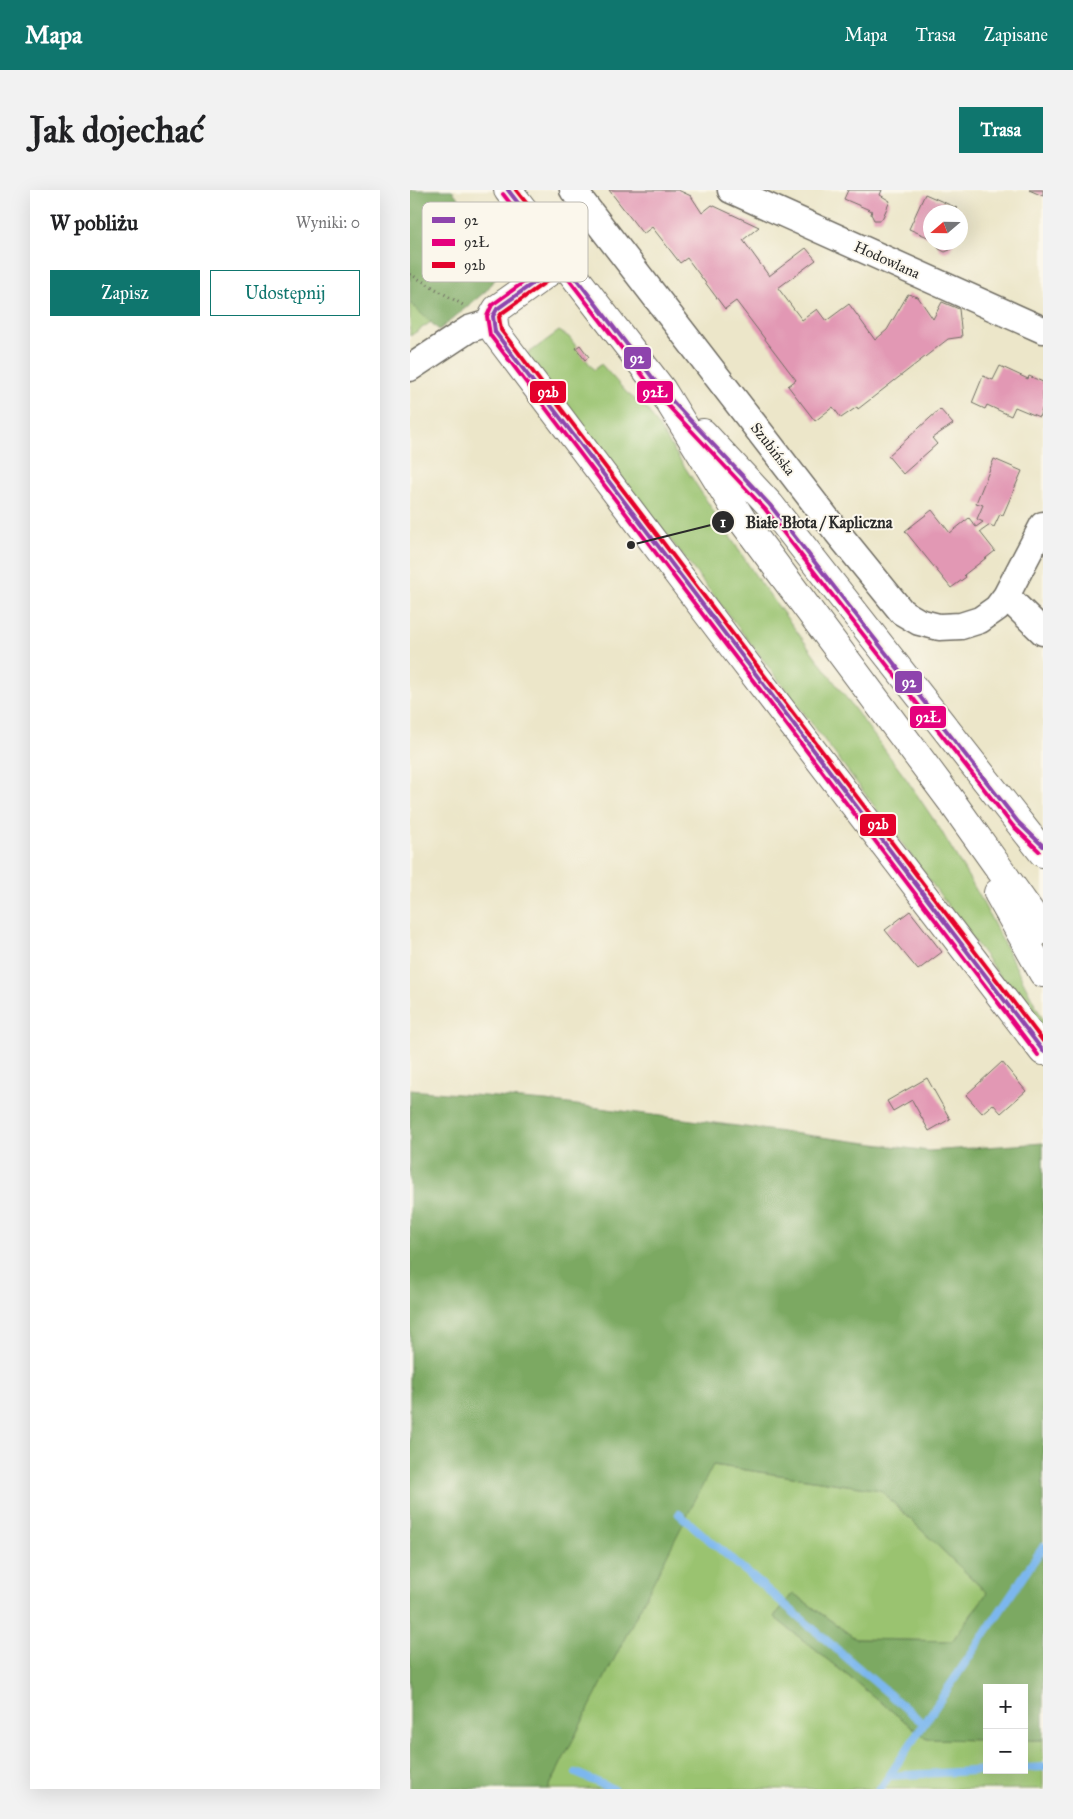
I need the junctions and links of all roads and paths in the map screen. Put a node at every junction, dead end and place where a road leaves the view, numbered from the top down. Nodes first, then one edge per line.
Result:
1 (508, 190) edge
2 (573, 190) edge
3 (731, 190) edge
4 (517, 202) edge
5 (582, 202) edge
6 (588, 209) edge
7 (410, 274) edge
8 (422, 281) edge
9 (424, 282) edge
10 (535, 282) edge
11 (579, 282) edge
12 (492, 322) junction
13 (1043, 330) edge
14 (410, 368) edge
15 (662, 390) junction
16 (1043, 525) edge
17 (1006, 596) junction
18 (1043, 632) edge
19 (952, 802) junction
20 (1018, 822) junction
21 (1043, 846) edge
22 (1043, 853) edge
23 (1043, 930) edge
24 (1043, 973) edge
25 (1043, 1051) edge

1 - 4 main road
2 - 5 street, Szubińska
3 - 13 street, Hodowlana
6 - 17 street, Szubińska
7 - 8 path
9 - 12 path
10 - 12 main road
11 - 15 main road
12 - 14 street
12 - 25 main road
15 - 19 main road
15 - 20 main road
16 - 17 street, Szubińska
17 - 18 street
19 - 23 main road
19 - 24 main road
20 - 21 main road
20 - 22 main road

